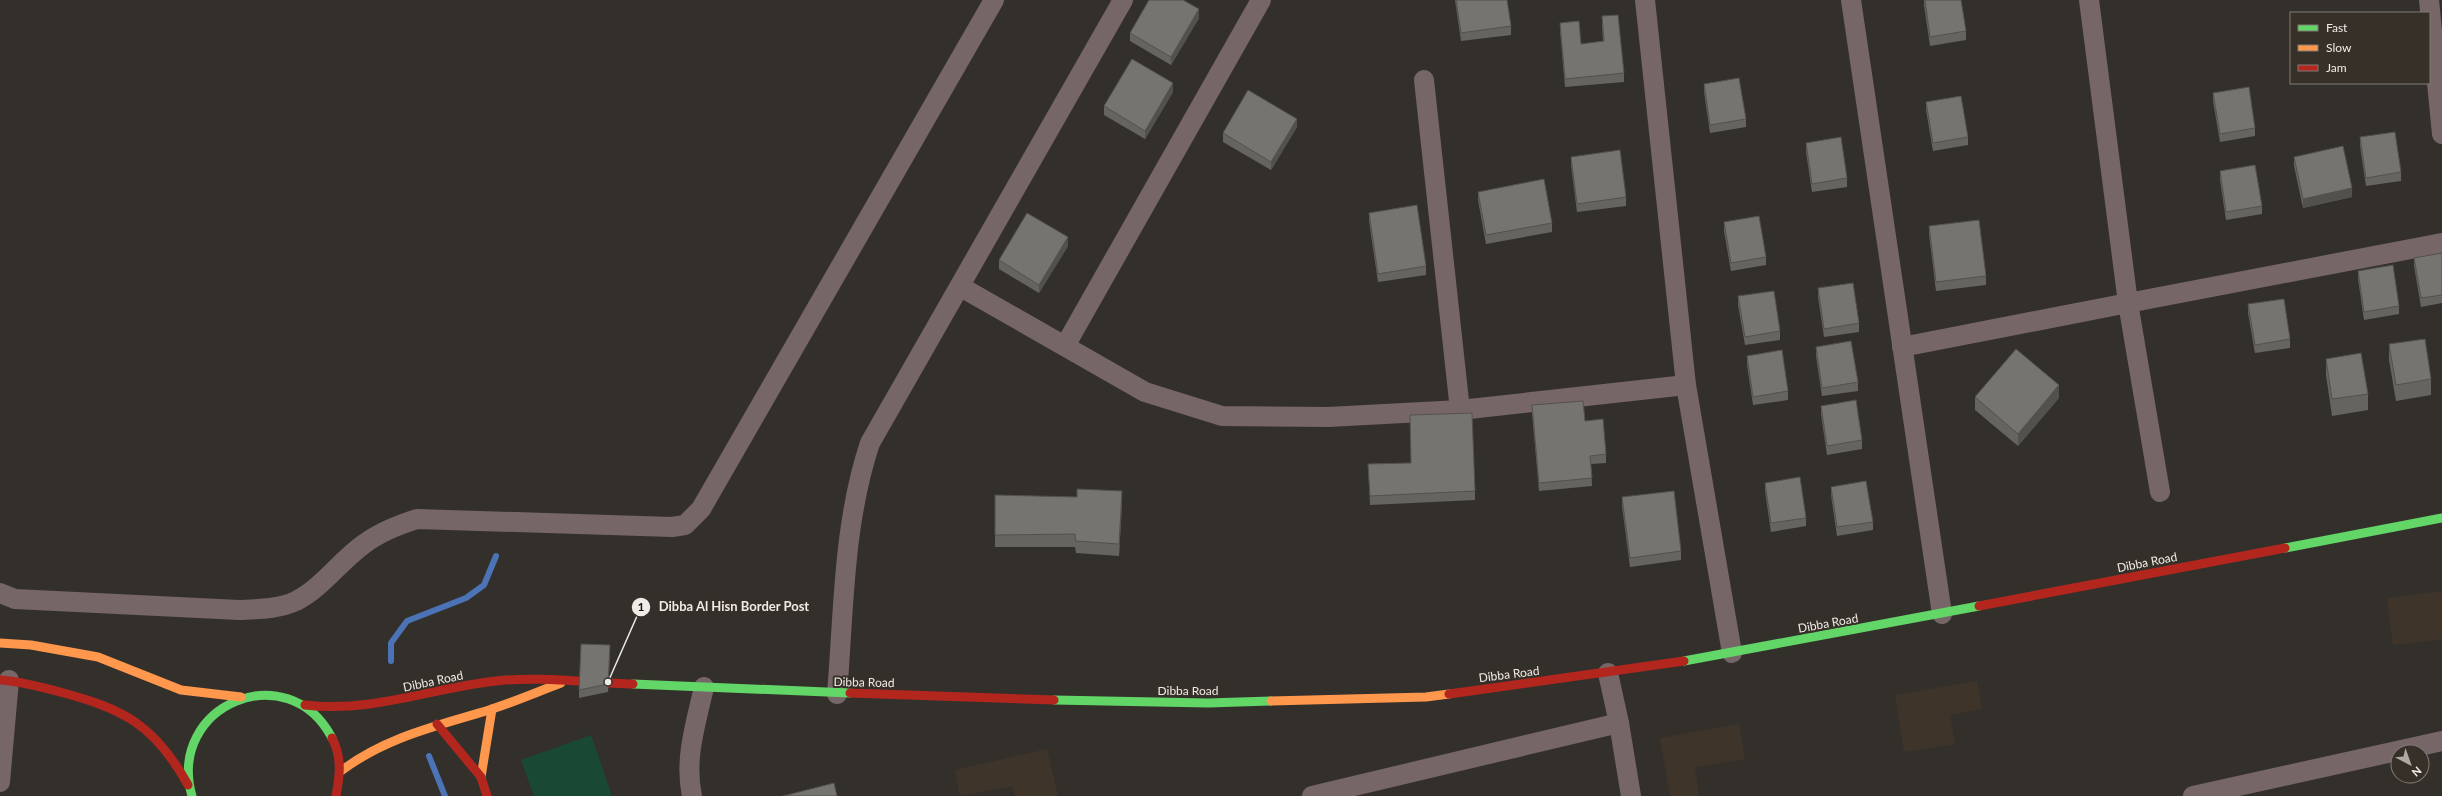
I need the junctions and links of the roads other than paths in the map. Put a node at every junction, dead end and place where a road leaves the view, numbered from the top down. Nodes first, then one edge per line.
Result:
1 (994, 0) edge
2 (1123, 0) edge
3 (1261, 0) edge
4 (1645, 0) edge
5 (1851, 0) edge
6 (2089, 0) edge
7 (2429, 0) edge
8 (1424, 80) dead end
9 (2442, 134) edge
10 (2442, 243) edge
11 (961, 287) junction
12 (2128, 303) junction
13 (1065, 346) junction
14 (1902, 347) junction
15 (1686, 385) junction
16 (1460, 410) junction
17 (2160, 492) dead end
18 (2442, 518) edge
19 (0, 592) edge
20 (1942, 614) junction
21 (0, 635) edge
22 (0, 643) edge
23 (31, 645) junction
24 (1732, 653) junction
25 (1608, 673) junction
26 (4, 680) edge
27 (486, 682) junction
28 (566, 682) junction
29 (704, 687) junction
30 (837, 694) junction
31 (241, 697) junction
32 (490, 702) junction
33 (305, 705) junction
34 (1619, 723) junction
35 (437, 724) junction
36 (2442, 741) edge
37 (341, 771) junction
38 (481, 777) junction
39 (0, 782) edge
40 (190, 792) edge
41 (336, 796) edge
42 (487, 796) edge
43 (692, 796) edge
44 (1312, 796) edge
45 (1631, 796) edge
46 (2193, 796) edge

1 - 19 street
2 - 11 street
3 - 13 street
4 - 15 street
5 - 14 street
6 - 12 street
7 - 9 street
8 - 16 street
10 - 12 street
11 - 13 street
11 - 30 street
12 - 14 street
12 - 17 street
13 - 16 street
14 - 20 street
15 - 16 street
15 - 24 street
18 - 20 main road, Dibba Road
20 - 24 main road, Dibba Road
21 - 23 main road
22 - 23 main road
23 - 31 main road
24 - 25 main road, Dibba Road
25 - 30 main road, Dibba Road
25 - 34 street
26 - 39 street
26 - 40 main road
27 - 28 main road, Dibba Road
27 - 32 main road
27 - 33 main road, Dibba Road
28 - 29 main road, Dibba Road
28 - 32 main road, Dibba Road
29 - 30 main road, Dibba Road
29 - 43 street
31 - 33 main road
31 - 40 main road
32 - 35 main road, Dibba Road
32 - 38 main road
33 - 37 main road
34 - 44 street
34 - 45 street
35 - 37 main road, Dibba Road
35 - 38 main road
36 - 46 street
37 - 41 main road
38 - 42 main road

